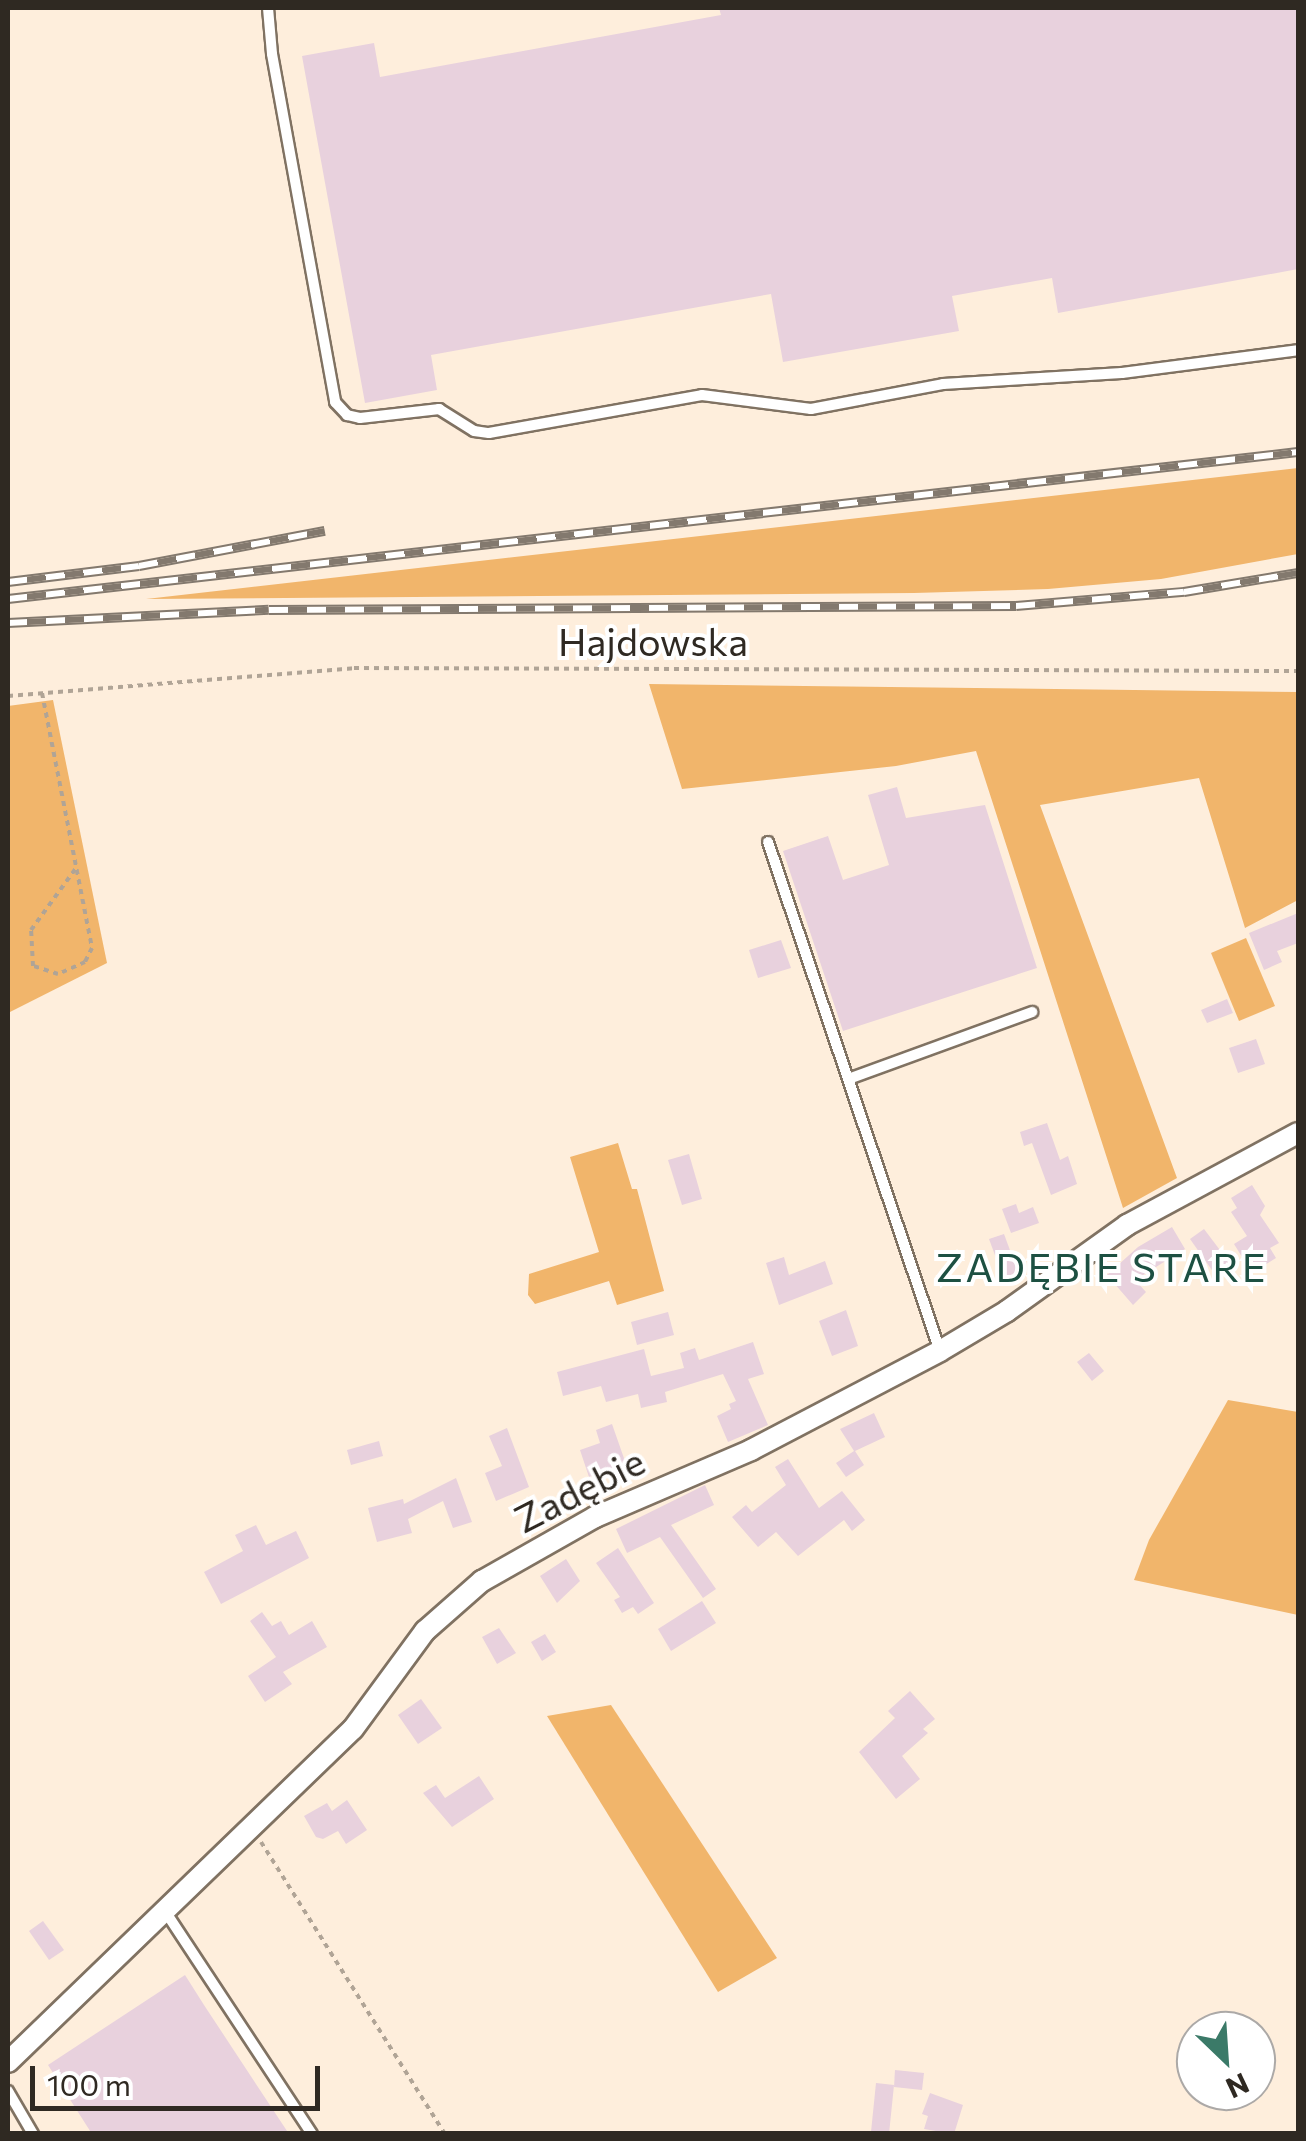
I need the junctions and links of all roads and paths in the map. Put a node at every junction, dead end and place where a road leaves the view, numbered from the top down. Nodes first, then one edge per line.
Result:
1 (268, 8) edge
2 (1298, 350) edge
3 (1298, 671) edge
4 (42, 693) junction
5 (8, 696) edge
6 (768, 842) dead end
7 (76, 868) junction
8 (1032, 1012) dead end
9 (851, 1078) junction
10 (1298, 1133) edge
11 (940, 1351) junction
12 (251, 1827) junction
13 (164, 1910) junction
14 (8, 2062) edge
15 (8, 2090) edge
16 (32, 2134) edge
17 (312, 2134) edge
18 (446, 2134) edge

1 - 2 lane
3 - 4 path, Hajdowska
4 - 5 path, Hajdowska
4 - 7 path
6 - 9 lane
7 - 7 path
8 - 9 lane
9 - 11 lane
10 - 11 street, Zadębie
11 - 12 street, Zadębie
12 - 13 street, Zadębie
12 - 18 path
13 - 14 street, Zadębie
13 - 17 lane
15 - 16 lane

